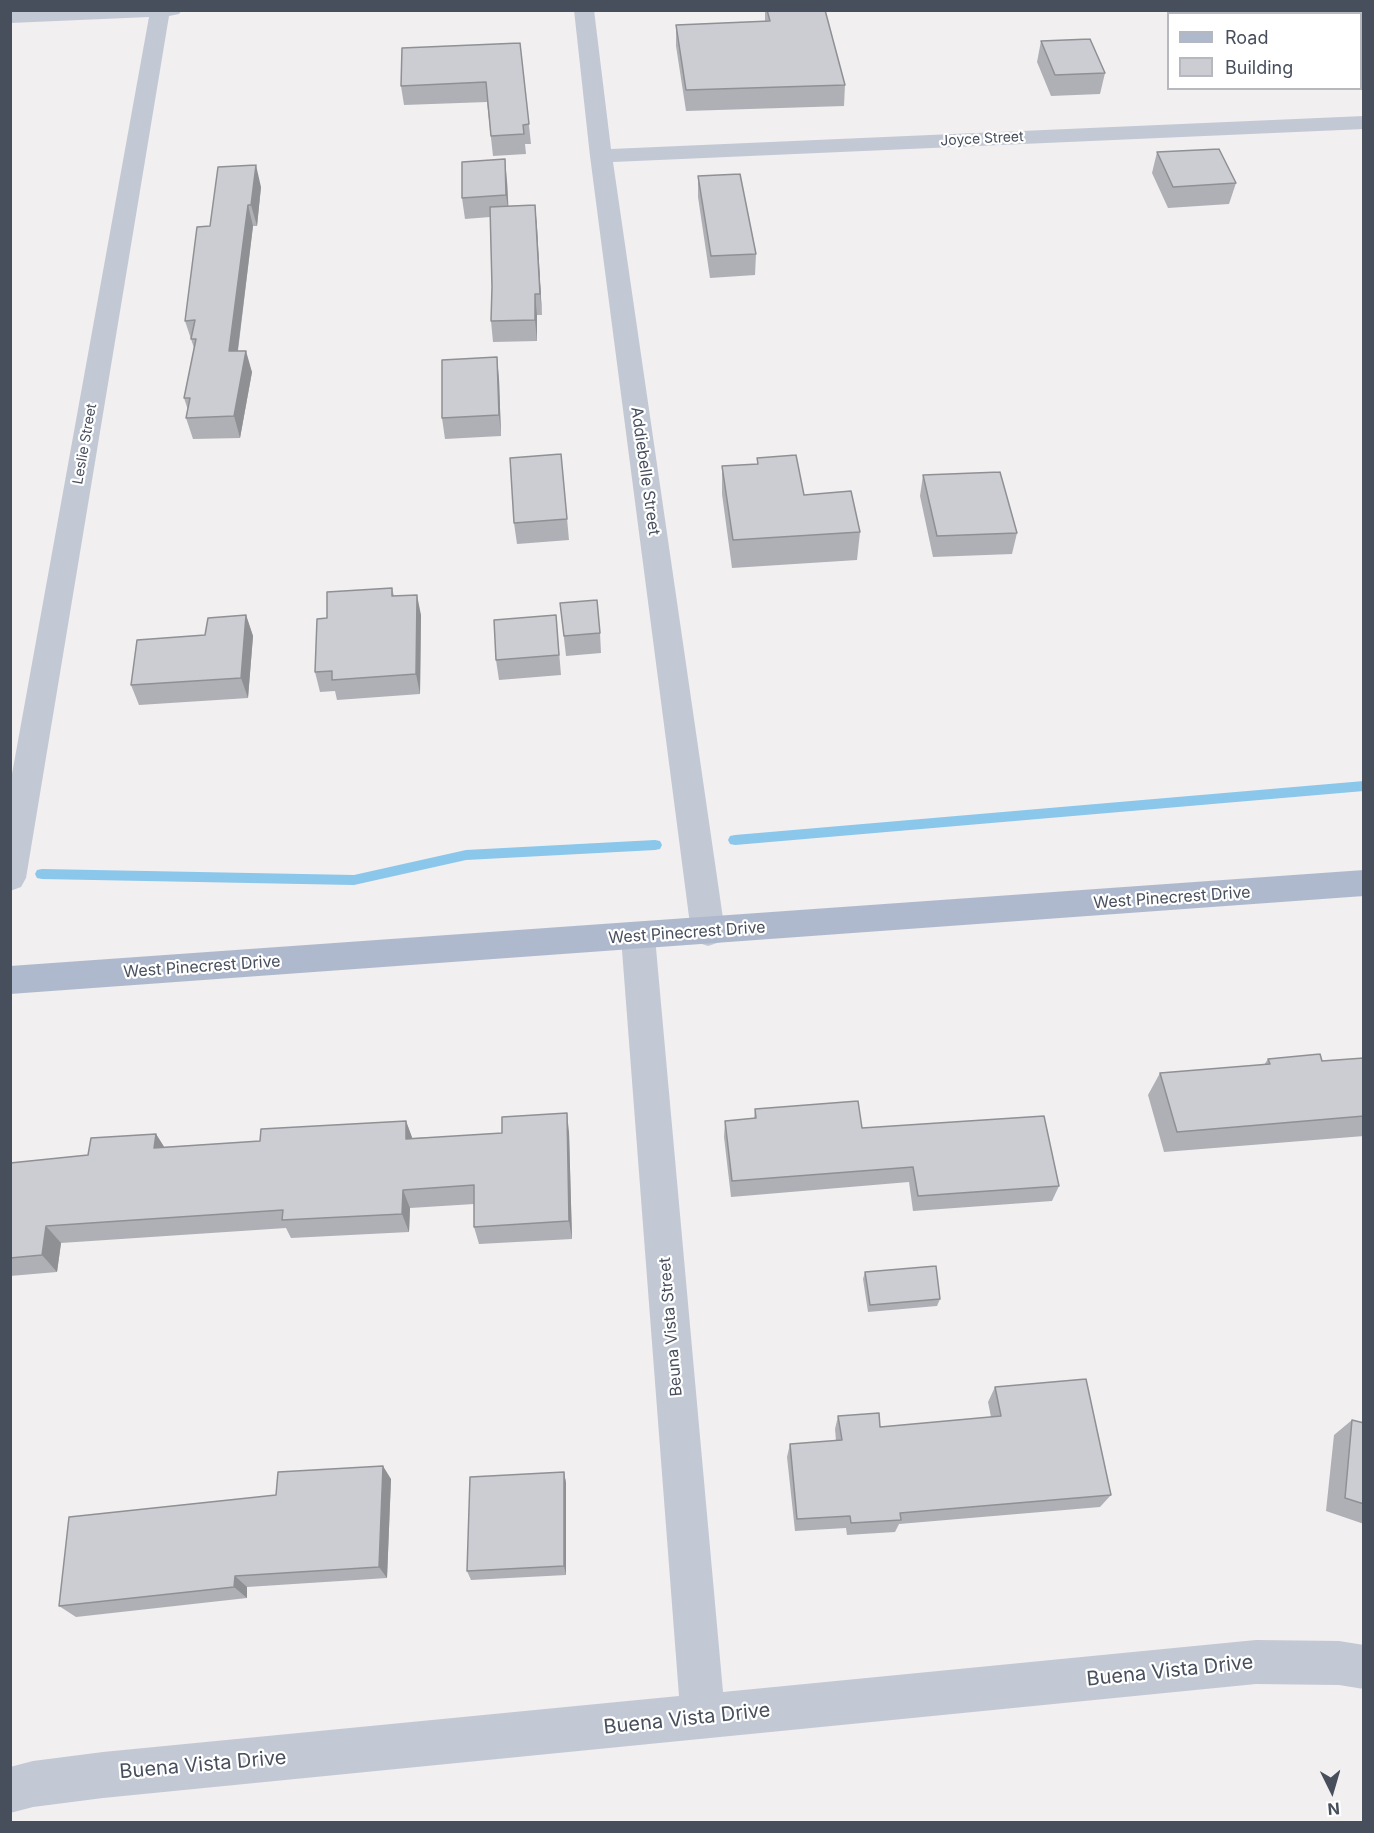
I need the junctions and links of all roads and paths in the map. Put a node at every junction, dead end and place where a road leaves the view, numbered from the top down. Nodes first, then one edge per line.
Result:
1 (172, 10) edge
2 (584, 10) edge
3 (160, 11) edge
4 (10, 17) edge
5 (1364, 122) edge
6 (602, 156) junction
7 (10, 878) edge
8 (1364, 883) edge
9 (708, 932) junction
10 (638, 937) junction
11 (10, 980) edge
12 (1364, 1667) edge
13 (703, 1717) junction
14 (10, 1790) edge

1 - 3 street
2 - 6 street, Addiebelle Street
3 - 4 street
3 - 7 street, Leslie Street
5 - 6 street, Joyce Street
6 - 9 street, Addiebelle Street
8 - 9 main road, West Pinecrest Drive
9 - 10 main road, West Pinecrest Drive
10 - 11 main road, West Pinecrest Drive
10 - 13 street, Beuna Vista Street
12 - 13 street, Buena Vista Drive
13 - 14 street, Buena Vista Drive

